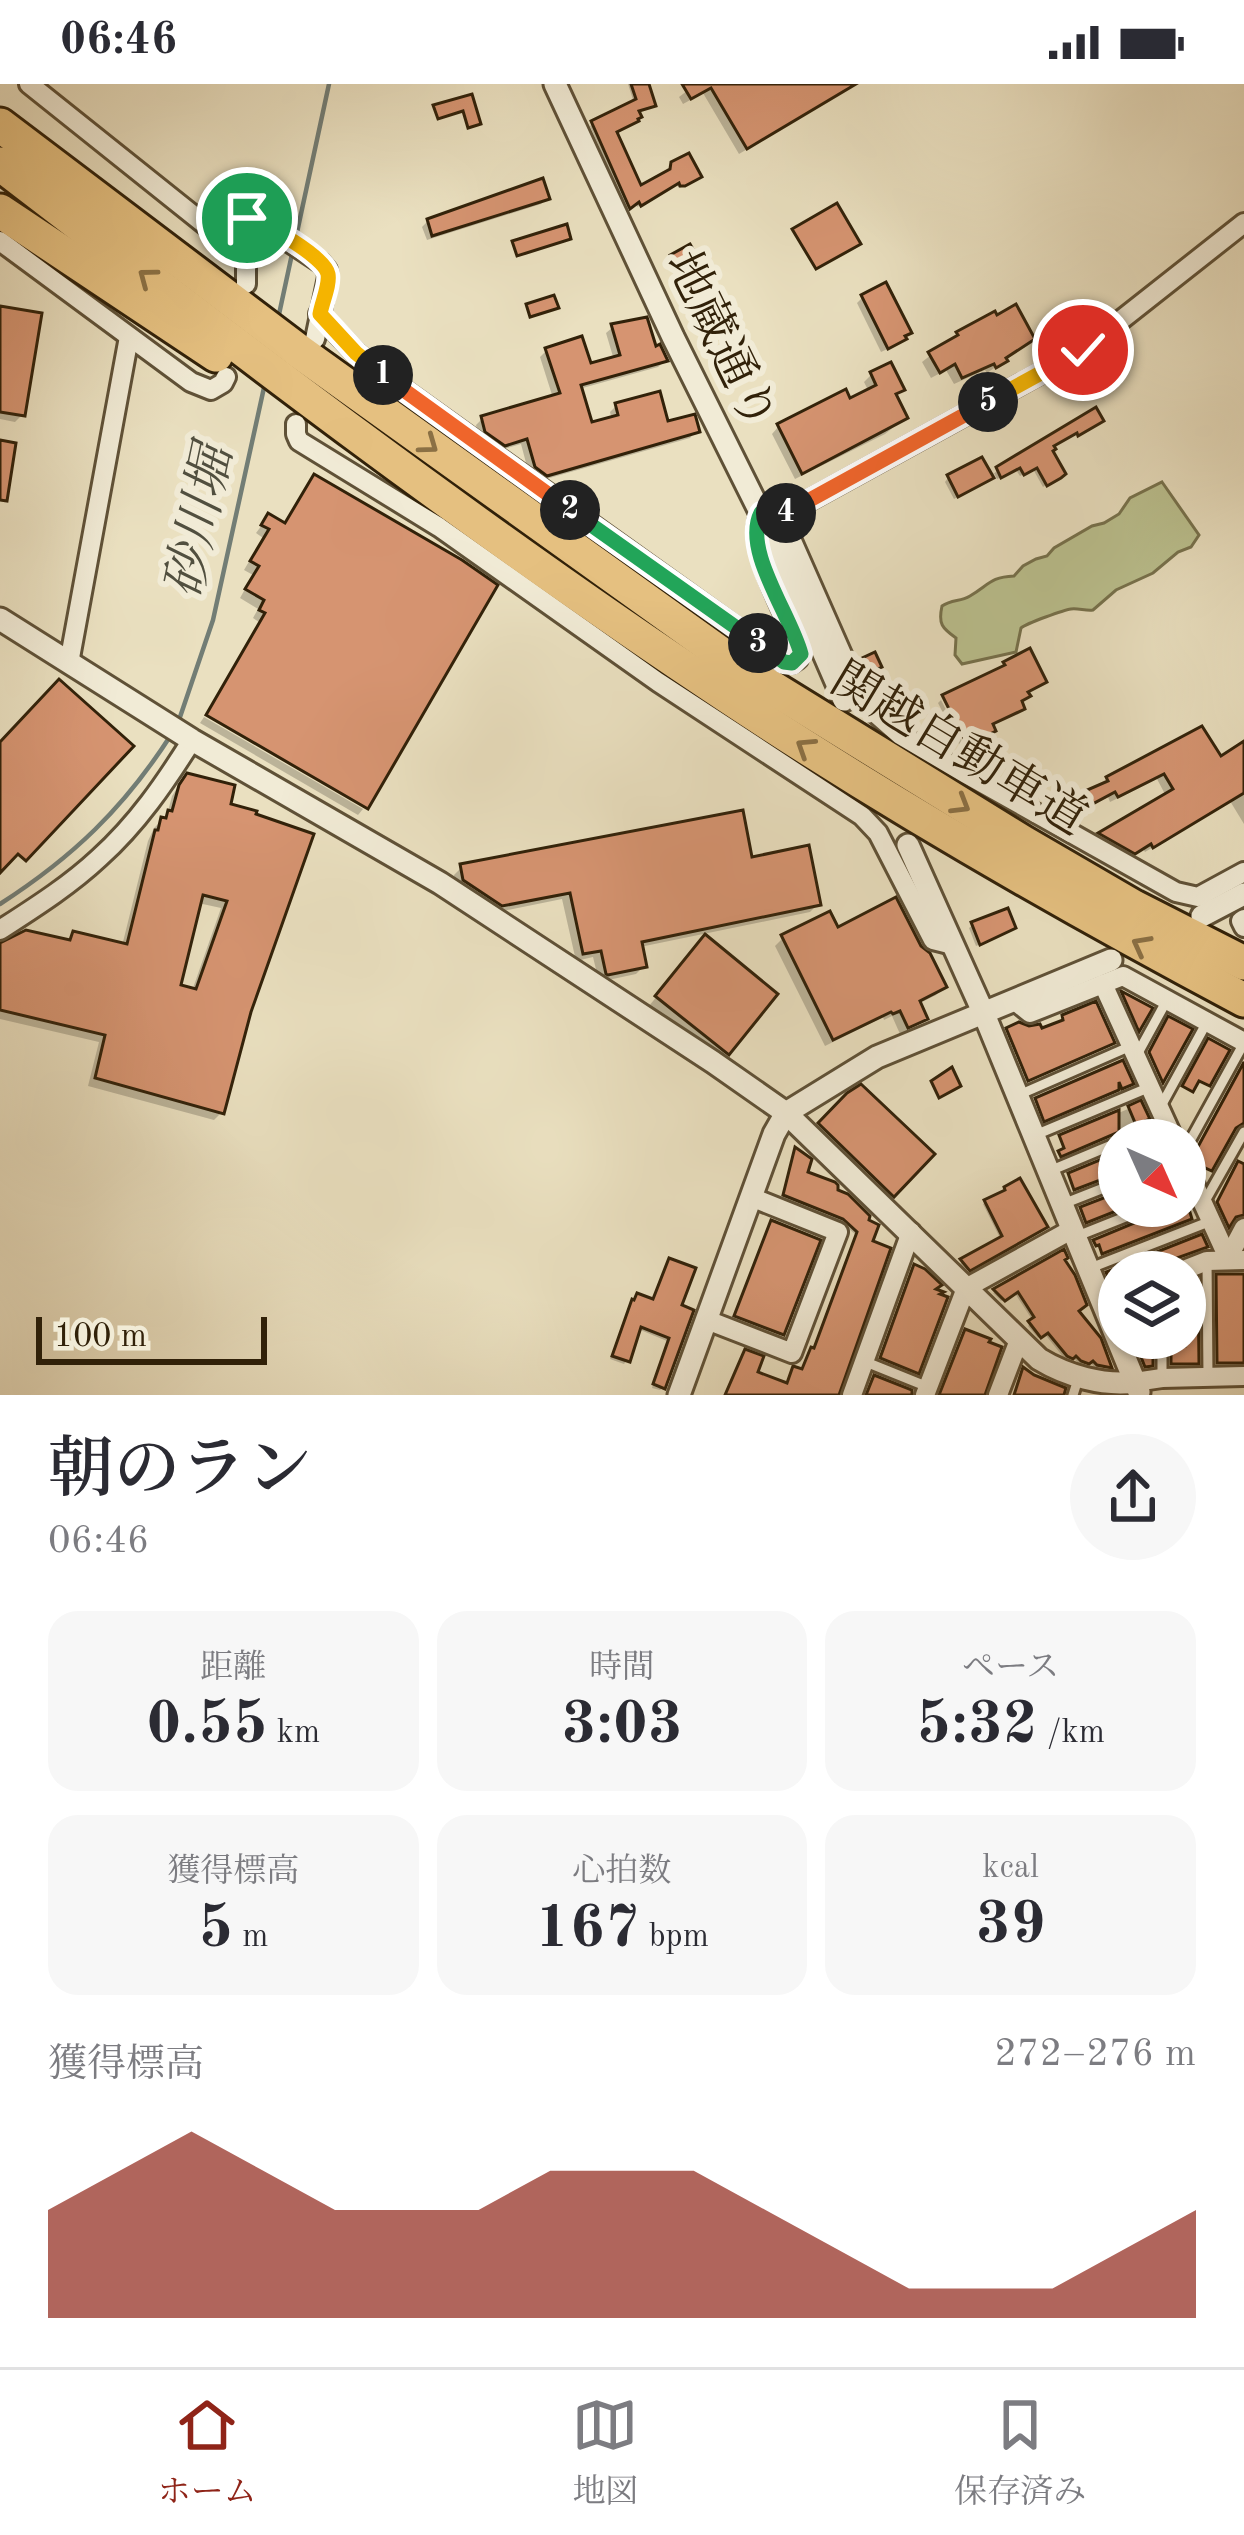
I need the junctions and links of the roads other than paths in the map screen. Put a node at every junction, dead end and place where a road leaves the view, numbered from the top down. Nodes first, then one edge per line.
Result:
1 (29, 84) edge
2 (556, 85) edge
3 (0, 101) edge
4 (0, 124) edge
5 (0, 164) edge
6 (0, 211) edge
7 (1244, 223) edge
8 (216, 233) junction
9 (0, 241) edge
10 (166, 251) junction
11 (246, 298) junction
12 (320, 314) junction
13 (129, 337) junction
14 (308, 345) junction
15 (234, 364) junction
16 (294, 406) junction
17 (771, 514) junction
18 (0, 619) edge
19 (69, 663) junction
20 (844, 700) dead end
21 (189, 739) junction
22 (908, 845) dead end
23 (1244, 872) edge
24 (1244, 894) edge
25 (1202, 916) dead end
26 (0, 930) edge
27 (952, 945) junction
28 (1111, 960) dead end
29 (1244, 963) edge
30 (1103, 984) junction
31 (1167, 1000) junction
32 (1244, 1000) edge
33 (1015, 1001) junction
34 (984, 1014) junction
35 (1208, 1022) junction
36 (1244, 1042) edge
37 (1134, 1052) junction
38 (1150, 1087) junction
39 (1017, 1096) junction
40 (786, 1113) junction
41 (1164, 1119) edge
42 (1168, 1119) edge
43 (1202, 1119) edge
44 (1244, 1132) edge
45 (1033, 1136) junction
46 (1098, 1151) edge
47 (1047, 1172) junction
48 (1098, 1190) edge
49 (1206, 1191) edge
50 (751, 1197) junction
51 (1060, 1205) junction
52 (1206, 1213) edge
53 (1098, 1225) edge
54 (1158, 1227) edge
55 (1244, 1228) edge
56 (910, 1232) junction
57 (1072, 1234) junction
58 (1236, 1259) edge
59 (1207, 1261) joint
60 (1088, 1269) junction
61 (1098, 1282) edge
62 (966, 1288) junction
63 (707, 1320) junction
64 (1019, 1340) junction
65 (1127, 1359) edge
66 (1162, 1359) edge
67 (865, 1362) junction
68 (1208, 1376) junction
69 (1244, 1376) edge
70 (1162, 1378) junction
71 (1076, 1385) edge
72 (1137, 1388) edge
73 (926, 1391) edge
74 (679, 1395) edge
75 (852, 1395) edge
76 (998, 1395) edge

1 - 8 street
2 - 17 street, 地蔵通り
3 - 10 highway
4 - 10 highway, 関越自動車道
15 -> 5 highway
6 - 15 highway
7 - 17 street
8 - 11 street
8 - 12 street
9 - 13 street
10 - 11 highway, 関越自動車道
11 - 14 highway, 関越自動車道
12 - 14 street
12 - 17 street
13 - 15 street
13 - 19 street
14 -> 29 highway, 関越自動車道
15 - 16 highway, 関越自動車道
16 - 27 street
32 -> 16 highway, 関越自動車道
17 - 20 street, 地蔵通り
17 - 23 street
18 - 19 street
19 - 21 street
21 - 26 street
21 - 40 street
22 - 27 street
24 - 25 street
27 - 34 street
28 - 33 street
30 - 31 street
30 - 33 street
30 - 37 street
31 - 35 street
31 - 37 lane
33 - 34 street
34 - 39 street
34 - 40 street
35 - 36 street
35 - 42 lane
36 - 43 lane
37 - 38 street
37 - 39 lane
38 - 41 street
38 - 45 lane
39 - 45 street
40 - 50 street
40 - 56 street
44 - 49 lane
45 - 47 street
46 - 47 lane
47 - 51 street
48 - 51 lane
50 - 63 street
50 - 63 street
51 - 57 street
52 - 58 street
53 - 57 lane
54 - 60 lane
55 - 58 street
56 - 62 street
56 - 67 street
57 - 60 street
57 - 62 street
58 - 59 street
59 - 68 lane
60 - 61 street
62 - 64 street
62 - 73 street
63 - 74 street
64 - 71 street
64 - 76 street
65 - 72 street
66 - 70 lane
67 - 73 lane
67 - 75 street
68 - 69 street
68 - 70 street
70 - 72 street
71 - 72 street

